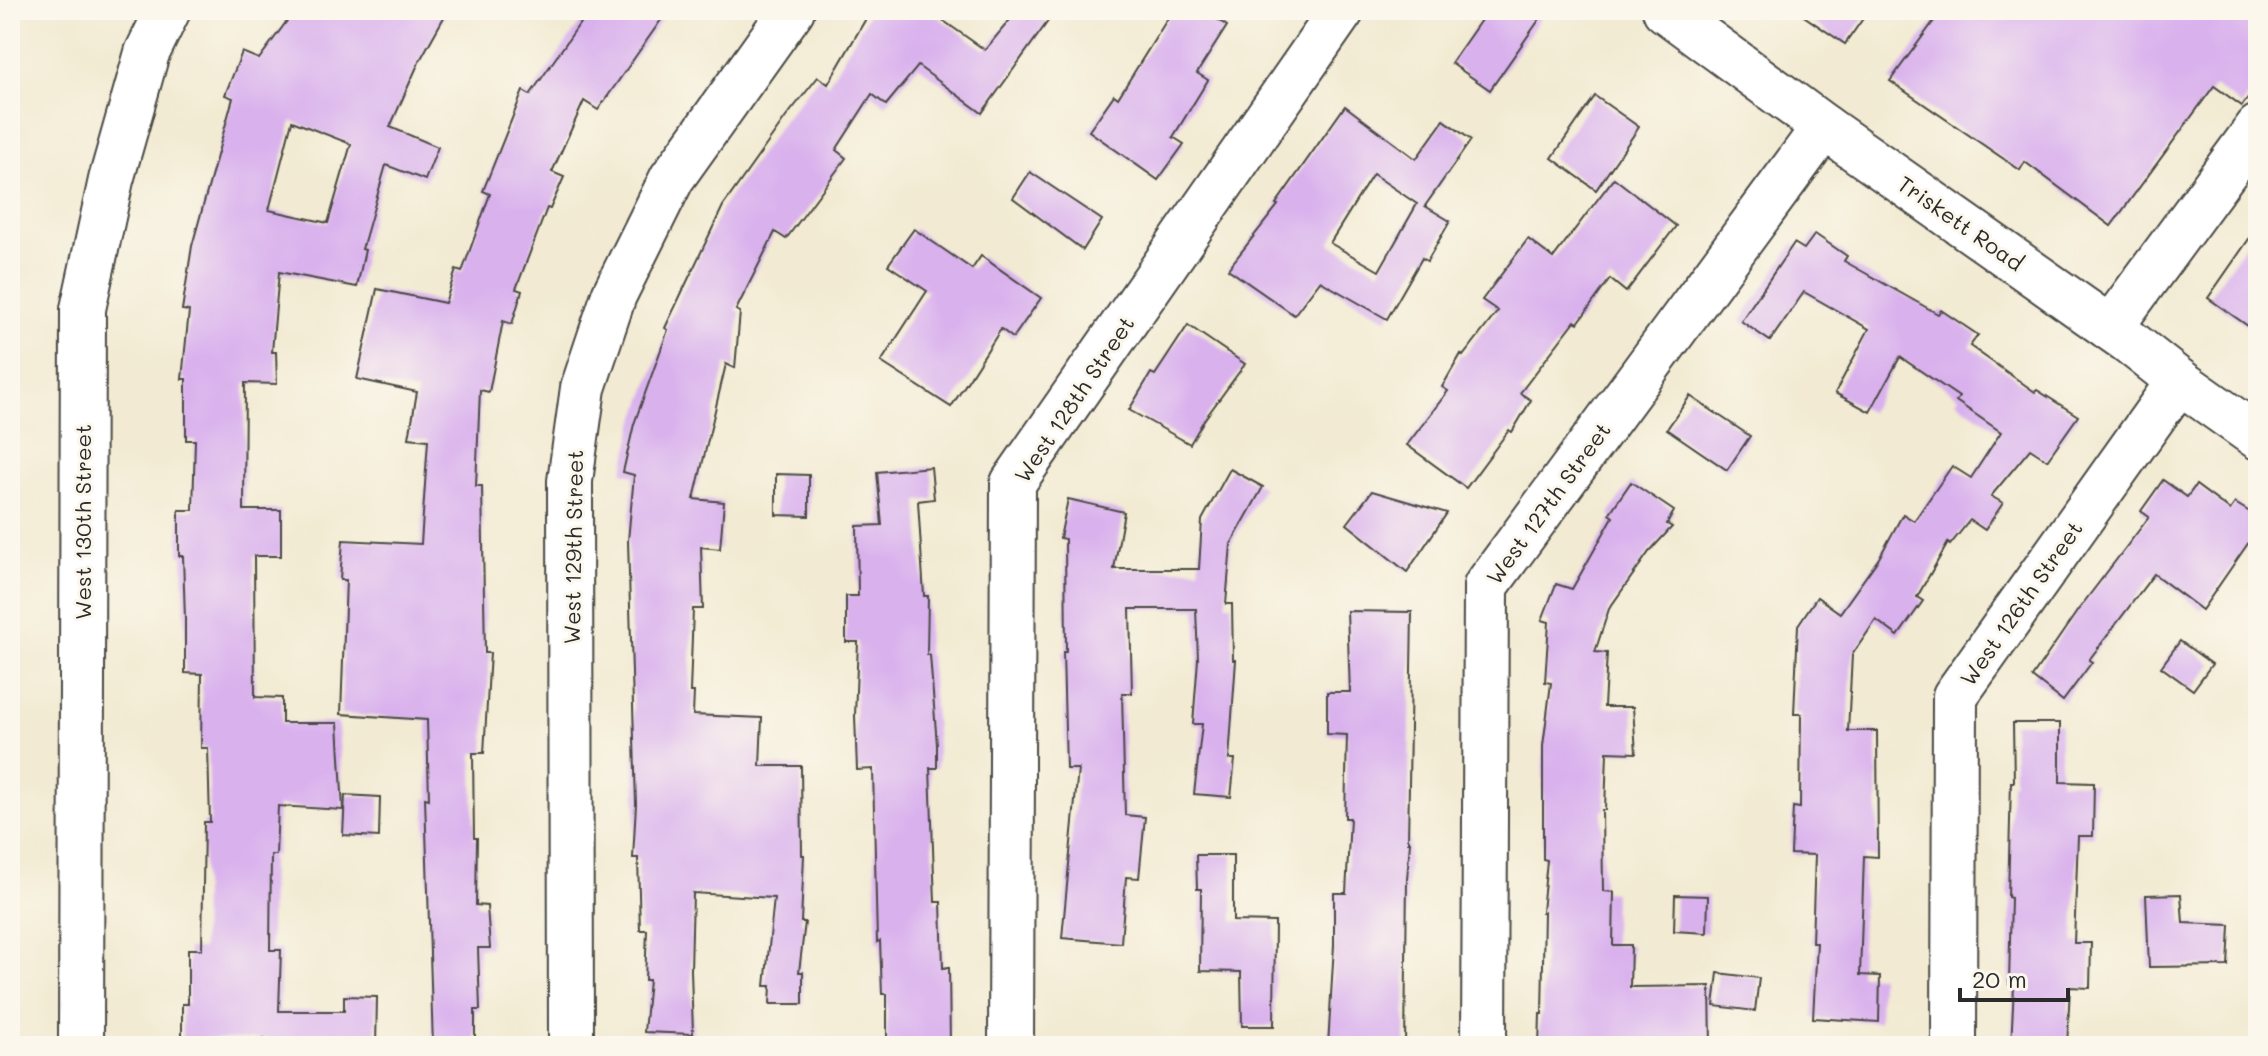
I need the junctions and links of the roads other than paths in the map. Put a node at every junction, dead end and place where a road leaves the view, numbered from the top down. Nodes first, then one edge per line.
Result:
1 (168, 10) edge
2 (792, 10) edge
3 (1342, 10) edge
4 (1665, 10) edge
5 (1824, 127) junction
6 (2256, 135) edge
7 (2110, 328) junction
8 (2179, 381) junction
9 (2255, 428) edge
10 (81, 1046) edge
11 (571, 1046) edge
12 (1011, 1046) edge
13 (1484, 1046) edge
14 (1954, 1046) edge

1 - 10 street, West 130th Street
2 - 11 street, West 129th Street
3 - 12 street, West 128th Street
4 - 5 street, Triskett Road
5 - 7 street, Triskett Road
5 - 13 street, West 127th Street
6 - 7 street
7 - 8 street, Triskett Road
8 - 9 street, Triskett Road
8 - 14 street, West 126th Street

